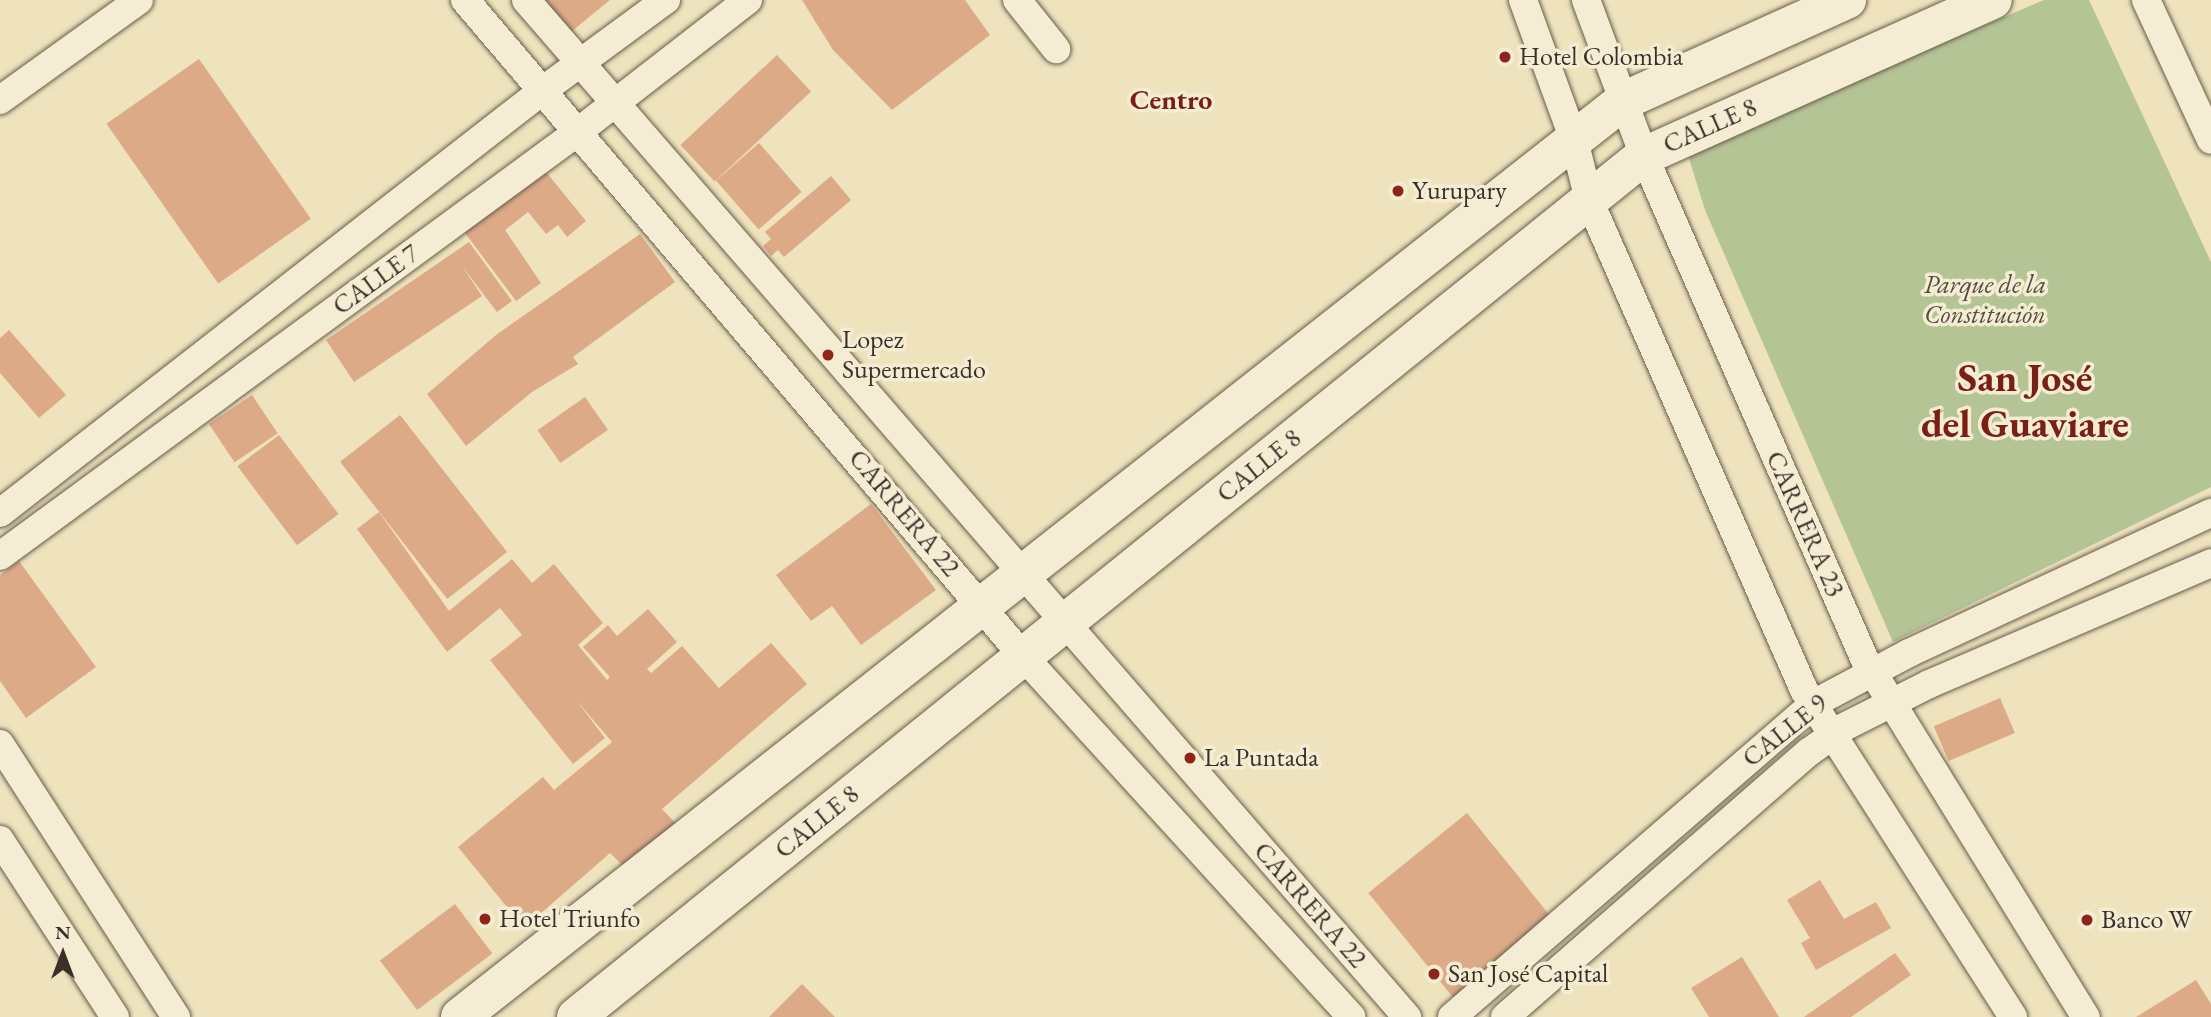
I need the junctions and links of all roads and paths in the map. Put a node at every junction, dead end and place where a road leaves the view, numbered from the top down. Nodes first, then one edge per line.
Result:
1 (139, 0) edge
2 (465, 0) edge
3 (526, 0) edge
4 (666, 0) edge
5 (748, 0) edge
6 (1017, 0) edge
7 (1523, 0) edge
8 (1586, 0) edge
9 (1847, 0) edge
10 (1993, 0) edge
11 (2146, 0) edge
12 (1056, 49) dead end
13 (581, 64) junction
14 (542, 91) junction
15 (0, 100) edge
16 (618, 100) junction
17 (1623, 101) junction
18 (579, 131) junction
19 (1574, 140) junction
20 (2211, 141) edge
21 (1644, 156) junction
22 (1589, 200) junction
23 (0, 513) edge
24 (2211, 513) edge
25 (0, 556) edge
26 (2211, 563) edge
27 (1026, 572) junction
28 (982, 606) junction
29 (1065, 623) junction
30 (1023, 656) junction
31 (1871, 672) junction
32 (1888, 702) junction
33 (1812, 704) junction
34 (1831, 736) junction
35 (0, 744) edge
36 (0, 839) edge
37 (115, 1017) edge
38 (176, 1017) edge
39 (460, 1017) edge
40 (576, 1017) edge
41 (1352, 1017) edge
42 (1408, 1017) edge
43 (1452, 1017) edge
44 (1505, 1017) edge
45 (2013, 1017) edge
46 (2086, 1017) edge

1 - 15 street
2 - 14 street, CARRERA 22
3 - 13 street, CARRERA 22
4 - 13 street, CALLE 7
5 - 16 street, CALLE 7
6 - 12 street
7 - 19 street
8 - 17 street, CARRERA 23
9 - 17 main road
10 - 21 main road, CALLE 8
11 - 20 street
13 - 14 street, CALLE 7
13 - 16 street, CARRERA 22
14 - 18 street, CARRERA 22
14 - 23 street, CALLE 7
16 - 18 street, CALLE 7
16 - 27 street, CARRERA 22
17 - 19 main road
17 - 21 street, CARRERA 23
18 - 25 street, CALLE 7
18 - 28 street, CARRERA 22
19 - 22 street
19 - 27 main road
21 - 22 main road, CALLE 8
21 - 31 street, CARRERA 23
22 - 29 main road, CALLE 8
22 - 33 street
24 - 31 street, CALLE 9
26 - 32 street, CALLE 9
27 - 28 main road
27 - 29 street, CARRERA 22
28 - 30 street, CARRERA 22
28 - 39 main road
29 - 30 main road, CALLE 8
29 - 42 street, CARRERA 22
30 - 40 main road, CALLE 8
30 - 41 street, CARRERA 22
31 - 32 street, CARRERA 23
31 - 33 street, CALLE 9
32 - 34 street, CALLE 9
32 - 46 street, CARRERA 23
33 - 34 street
33 - 43 street, CALLE 9
34 - 44 street, CALLE 9
34 - 45 street
35 - 38 street
36 - 37 street

